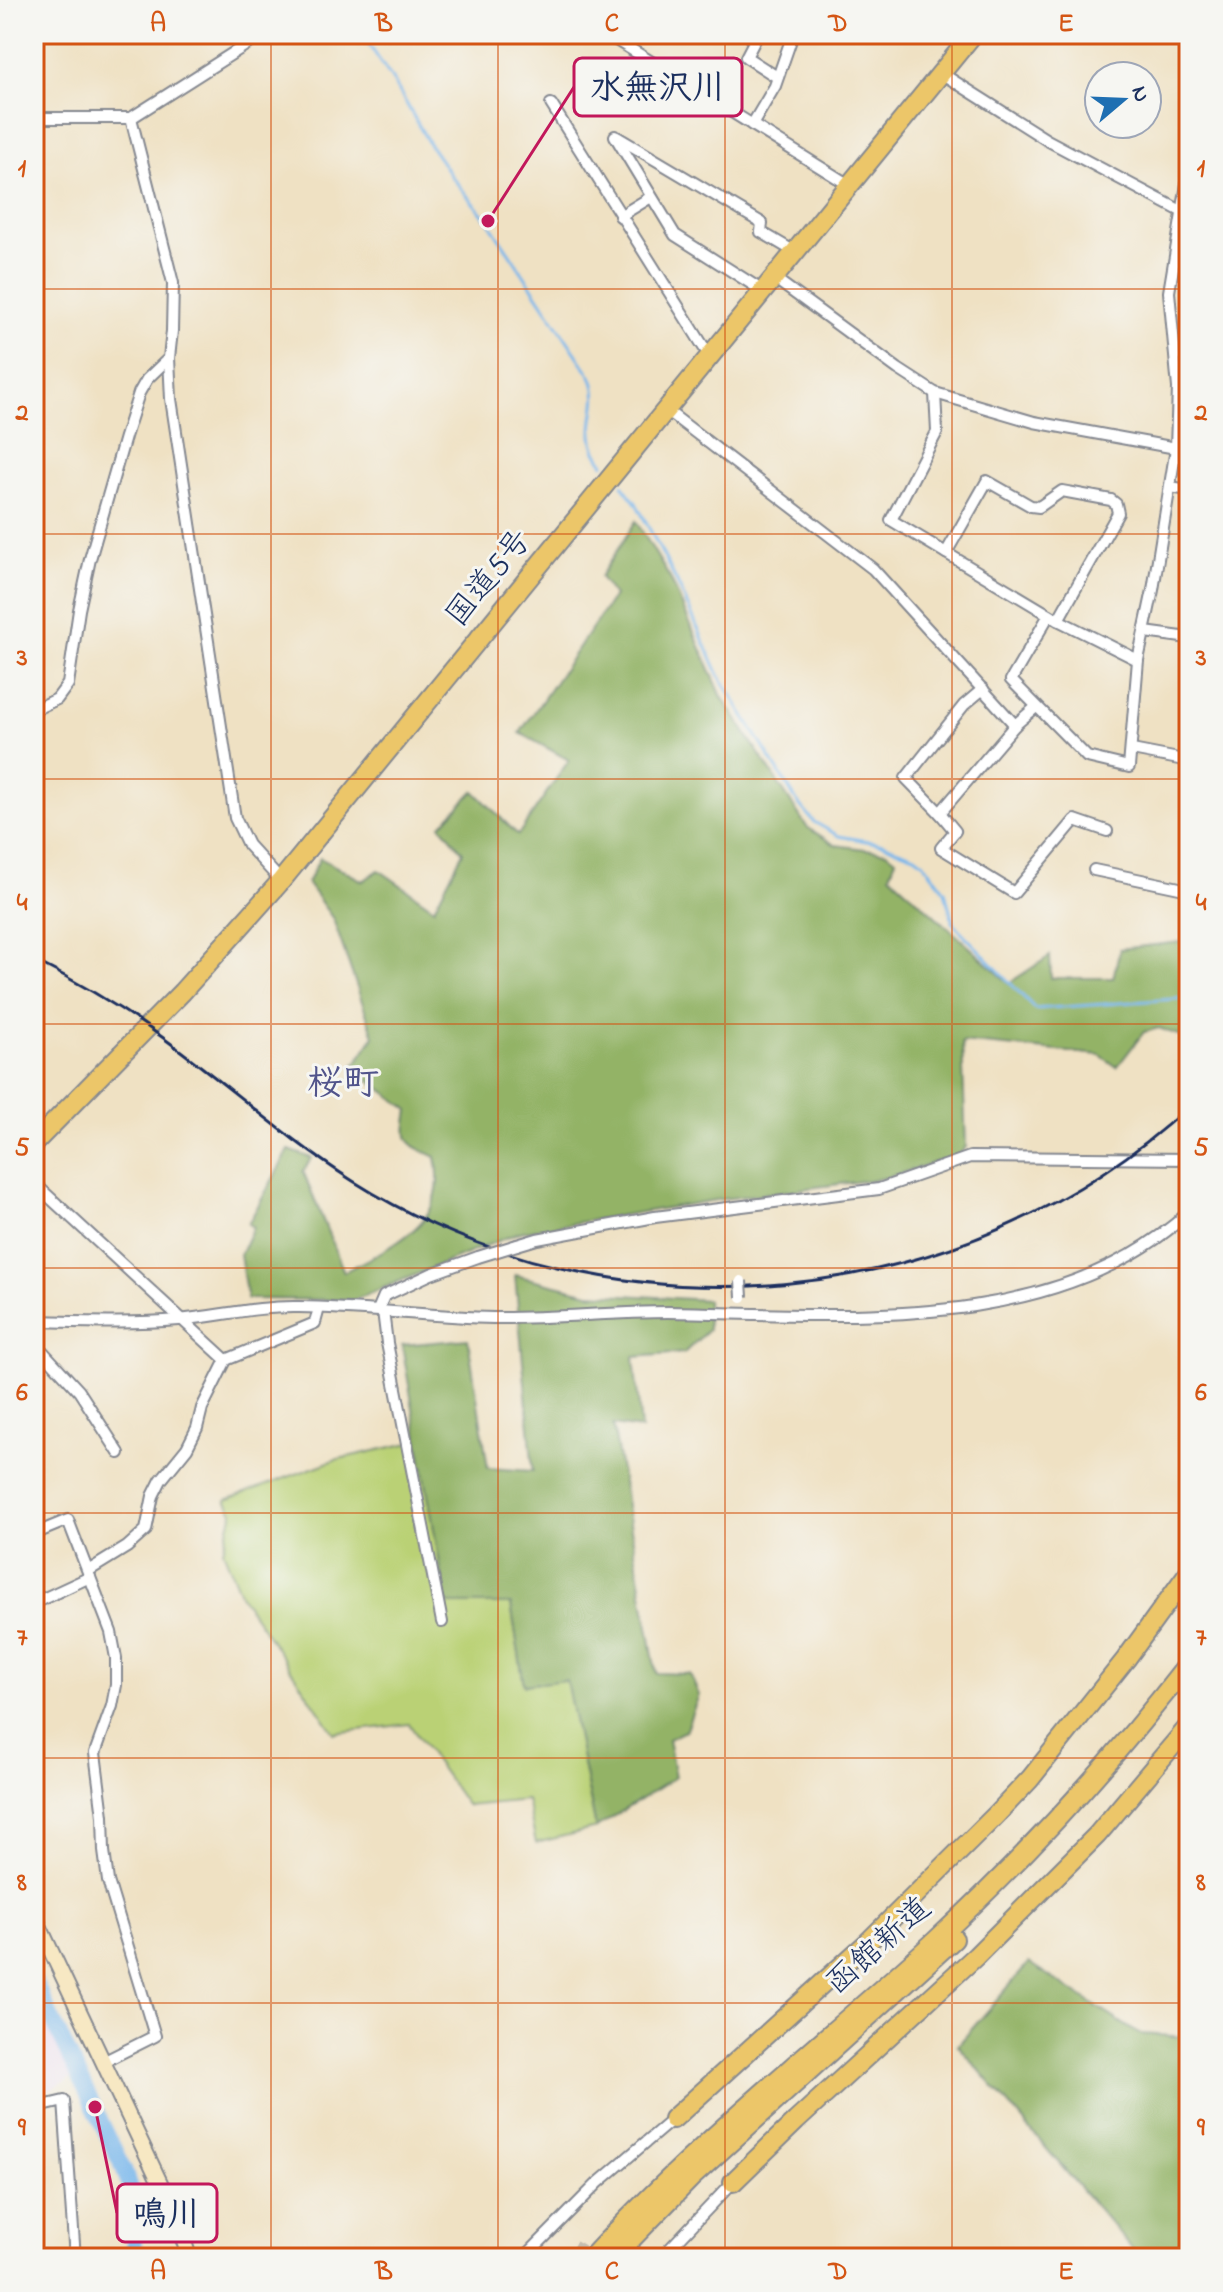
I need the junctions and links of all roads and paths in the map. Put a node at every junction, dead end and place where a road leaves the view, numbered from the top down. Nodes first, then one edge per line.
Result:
1 (263, 34) edge
2 (758, 34) edge
3 (793, 34) edge
4 (973, 34) edge
5 (613, 38) dead end
6 (941, 73) junction
7 (777, 77) junction
8 (551, 104) dead end
9 (34, 118) edge
10 (131, 118) junction
11 (752, 125) junction
12 (1189, 172) edge
13 (849, 185) junction
14 (651, 197) junction
15 (620, 216) junction
16 (1184, 217) edge
17 (795, 252) junction
18 (768, 285) junction
19 (710, 357) junction
20 (169, 358) junction
21 (935, 393) junction
22 (666, 410) junction
23 (1184, 416) edge
24 (1176, 448) junction
25 (1170, 487) junction
26 (1189, 490) edge
27 (946, 553) junction
28 (1053, 618) junction
29 (1145, 632) junction
30 (1189, 638) edge
31 (1138, 660) junction
32 (983, 689) junction
33 (1036, 707) junction
34 (34, 710) edge
35 (1015, 725) junction
36 (1132, 750) junction
37 (1189, 761) edge
38 (940, 813) junction
39 (1107, 831) dead end
40 (1094, 870) dead end
41 (281, 881) junction
42 (1189, 890) edge
43 (34, 1143) edge
44 (1189, 1159) edge
45 (34, 1183) edge
46 (1189, 1212) edge
47 (741, 1281) dead end
48 (742, 1297) dead end
49 (319, 1308) junction
50 (380, 1310) junction
51 (181, 1320) junction
52 (34, 1321) edge
53 (34, 1342) edge
54 (226, 1360) junction
55 (119, 1453) dead end
56 (34, 1534) edge
57 (1189, 1572) edge
58 (89, 1574) junction
59 (34, 1603) edge
60 (442, 1622) dead end
61 (1189, 1663) edge
62 (1189, 1679) edge
63 (1189, 1726) edge
64 (34, 1915) edge
65 (103, 2062) junction
66 (34, 2108) edge
67 (673, 2119) joint
68 (733, 2182) joint
69 (75, 2258) edge
70 (189, 2258) edge
71 (524, 2258) edge
72 (591, 2258) edge
73 (613, 2258) edge
74 (661, 2258) edge

1 - 10 street
2 - 7 street
3 - 7 street
4 - 6 highway, 国道5号
5 - 11 street
6 - 13 highway, 国道5号
6 - 16 street
7 - 11 street
8 - 15 street
9 - 10 street
10 - 20 street
11 - 13 street
12 - 16 street
13 - 17 highway, 国道5号
14 - 15 street
14 - 17 street
14 - 18 street
15 - 19 street
16 - 23 street
17 - 18 highway, 国道5号
18 - 19 highway, 国道5号
18 - 21 street
19 - 22 highway, 国道5号
20 - 34 street
20 - 41 street
21 - 24 street
21 - 27 street
22 - 32 street
22 - 41 highway, 国道5号
23 - 24 street
24 - 25 street
25 - 26 street
25 - 29 street
27 - 28 street
27 - 28 street
28 - 31 street
28 - 33 street
29 - 30 street
29 - 31 street
31 - 36 street
32 - 35 street
32 - 38 street
33 - 35 street
33 - 36 street
35 - 38 street
36 - 37 street
38 - 39 street
40 - 42 street
41 - 43 highway, 国道5号
44 - 50 street, bridge
45 - 51 street
46 - 50 street
47 - 48 street, bridge
49 - 50 street
49 - 51 street
49 - 54 street
50 - 60 street
51 - 52 street
51 - 54 street
53 - 55 street
54 - 58 street
56 - 58 street
57 - 67 highway, 函館新道
58 - 59 street
58 - 65 street
61 - 72 highway, 函館新道
62 - 73 highway, 函館新道
63 - 68 highway
64 - 65 street
65 - 70 street
66 - 69 street
67 - 71 street
68 - 74 street

